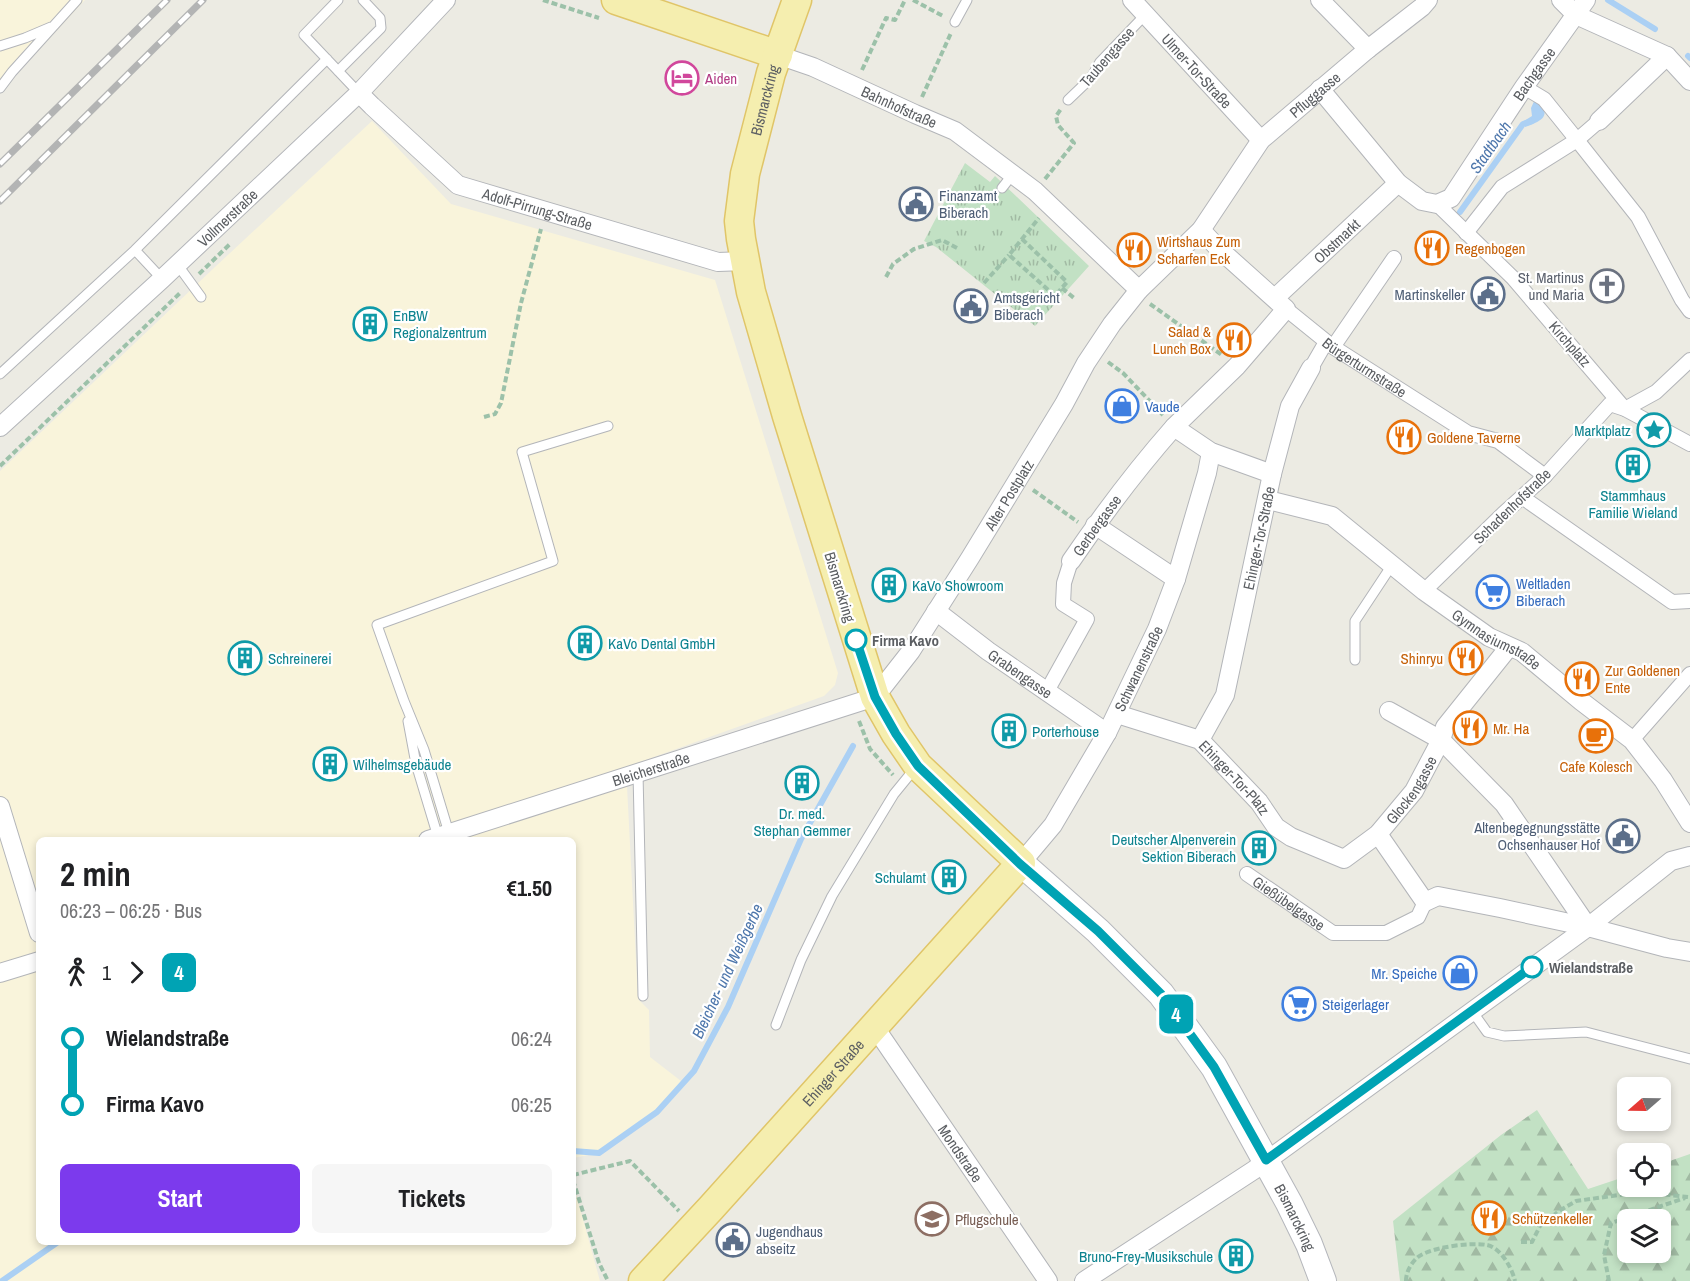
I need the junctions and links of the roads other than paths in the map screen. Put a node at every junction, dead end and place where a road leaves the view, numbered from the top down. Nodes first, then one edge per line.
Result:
1 (77, 0) edge
2 (338, 0) edge
3 (363, 0) edge
4 (446, 0) edge
5 (616, 0) edge
6 (797, 0) edge
7 (967, 0) edge
8 (1132, 0) edge
9 (1320, 0) edge
10 (1428, 0) edge
11 (1562, 0) edge
12 (1581, 7) edge
13 (1146, 14) junction
14 (955, 22) road end
15 (54, 26) junction
16 (0, 46) edge
17 (1368, 49) junction
18 (778, 55) junction
19 (1667, 56) junction
20 (327, 59) junction
21 (338, 71) junction
22 (1690, 81) edge
23 (1524, 87) junction
24 (0, 88) edge
25 (1320, 89) junction
26 (359, 93) junction
27 (1068, 100) road end
28 (1599, 121) joint
29 (1261, 140) junction
30 (1577, 140) junction
31 (1398, 183) junction
32 (1437, 204) junction
33 (1201, 230) junction
34 (1466, 232) junction
35 (135, 250) junction
36 (1394, 258) dead end
37 (745, 261) junction
38 (177, 264) junction
39 (162, 279) junction
40 (1139, 290) junction
41 (201, 297) dead end
42 (1280, 303) junction
43 (1690, 311) edge
44 (1329, 344) junction
45 (1690, 360) edge
46 (1311, 368) joint
47 (0, 374) edge
48 (1625, 410) junction
49 (608, 426) dead end
50 (0, 427) edge
51 (1174, 427) junction
52 (1690, 444) edge
53 (1211, 452) junction
54 (1272, 474) junction
55 (1545, 476) junction
56 (1522, 497) junction
57 (1268, 500) junction
58 (1093, 528) junction
59 (1071, 561) joint
60 (1392, 565) junction
61 (1176, 579) junction
62 (1424, 591) junction
63 (1690, 601) edge
64 (936, 611) junction
65 (1509, 647) junction
66 (1355, 660) dead end
67 (1690, 674) edge
68 (1047, 691) junction
69 (875, 697) junction
70 (1389, 711) dead end
71 (1117, 714) junction
72 (1107, 733) junction
73 (1200, 740) junction
74 (1441, 740) junction
75 (1632, 740) junction
76 (918, 766) junction
77 (638, 774) junction
78 (0, 806) edge
79 (1690, 823) edge
80 (1276, 827) joint
81 (1378, 834) junction
82 (445, 836) edge
83 (1690, 856) edge
84 (1020, 864) junction
85 (1247, 874) dead end
86 (1425, 902) junction
87 (36, 923) edge
88 (1588, 927) junction
89 (1690, 952) edge
90 (36, 962) edge
91 (0, 973) edge
92 (643, 996) dead end
93 (1472, 1011) junction
94 (776, 1025) dead end
95 (874, 1026) junction
96 (1690, 1059) edge
97 (1266, 1160) junction
98 (643, 1281) edge
99 (1048, 1281) edge
100 (1084, 1281) edge
101 (1323, 1281) edge

1 - 15 lane
2 - 20 lane
3 - 21 lane
4 - 26 street, Vollmerstraße
5 - 18 main road, Bahnhofstraße
6 - 18 main road, Bismarckring
7 - 14 lane
8 - 13 street, Ulmer-Tor-Straße
9 - 17 street
10 - 17 street, Pfluggasse
11 - 12 street
12 - 19 street
12 - 23 street, Bachgasse
13 - 27 lane, Taubengasse
13 - 29 street, Ulmer-Tor-Straße
15 - 16 lane
15 - 24 lane
17 - 25 street, Pfluggasse
18 - 37 main road, Bismarckring
18 - 40 street, Bahnhofstraße
19 - 22 street
19 - 28 street
20 - 21 lane
20 - 35 lane
21 - 26 lane
23 - 30 street
23 - 32 street, Bachgasse
25 - 29 street, Pfluggasse
25 - 31 street
26 - 37 street, Adolf-Pirrung-Straße
26 - 38 street, Vollmerstraße
28 - 30 street
29 - 33 street
30 - 34 street
30 - 43 street
31 - 32 street
31 - 42 street, Obstmarkt
32 - 34 street, Kirchplatz
33 - 40 street
33 - 42 street, Bürgerturmstraße
34 - 48 street, Kirchplatz
35 - 39 lane
35 - 47 lane
36 - 44 street
37 - 69 main road, Bismarckring
38 - 39 street, Vollmerstraße
38 - 41 lane
39 - 50 street, Vollmerstraße
40 - 64 street, Alter Postplatz
42 - 44 street, Bürgerturmstraße
42 - 51 street
44 - 46 street, Ehinger-Tor-Straße
44 - 55 street, Bürgerturmstraße
45 - 48 street
46 - 54 street, Ehinger-Tor-Straße
48 - 52 street
48 - 55 street, Schadenhofstraße
49 - 82 lane
51 - 53 street
51 - 58 street, Gerbergasse
53 - 54 street
53 - 61 street, Schwanenstraße
54 - 57 street, Ehinger-Tor-Straße
55 - 56 street, Schadenhofstraße
56 - 62 street, Schadenhofstraße
56 - 63 street
57 - 60 street, Gymnasiumstraße
57 - 73 street, Ehinger-Tor-Straße
58 - 59 street, Gerbergasse
58 - 61 street
59 - 68 street, Gerbergasse
60 - 62 street, Gymnasiumstraße
60 - 66 lane
61 - 71 street, Schwanenstraße
62 - 65 street, Gymnasiumstraße
64 - 68 street, Grabengasse
64 - 69 street, Alter Postplatz
65 - 74 street, Glockengasse
65 - 75 street, Gymnasiumstraße
67 - 75 street
68 - 72 street, Grabengasse
69 - 76 main road, Bismarckring
69 - 77 street, Bleicherstraße
70 - 74 street
71 - 72 street, Schwanenstraße
71 - 73 street, Ehinger-Tor-Platz
72 - 84 street, Schwanenstraße
73 - 80 street, Ehinger-Tor-Platz
74 - 81 street, Glockengasse
74 - 88 street
75 - 79 street, Gymnasiumstraße
76 - 84 main road, Bismarckring
76 - 94 lane
77 - 82 street, Bleicherstraße
77 - 92 lane
78 - 87 street
80 - 81 street, Glockengasse
81 - 86 street
83 - 88 street
84 - 95 main road, Ehinger Straße
84 - 97 main road, Bismarckring
85 - 86 street, Gießübelgasse
86 - 88 street
88 - 89 street
88 - 93 street
90 - 91 street
93 - 96 lane
93 - 97 street
95 - 98 main road, Ehinger Straße
95 - 99 street, Mondstraße
97 - 100 street
97 - 101 main road, Bismarckring

